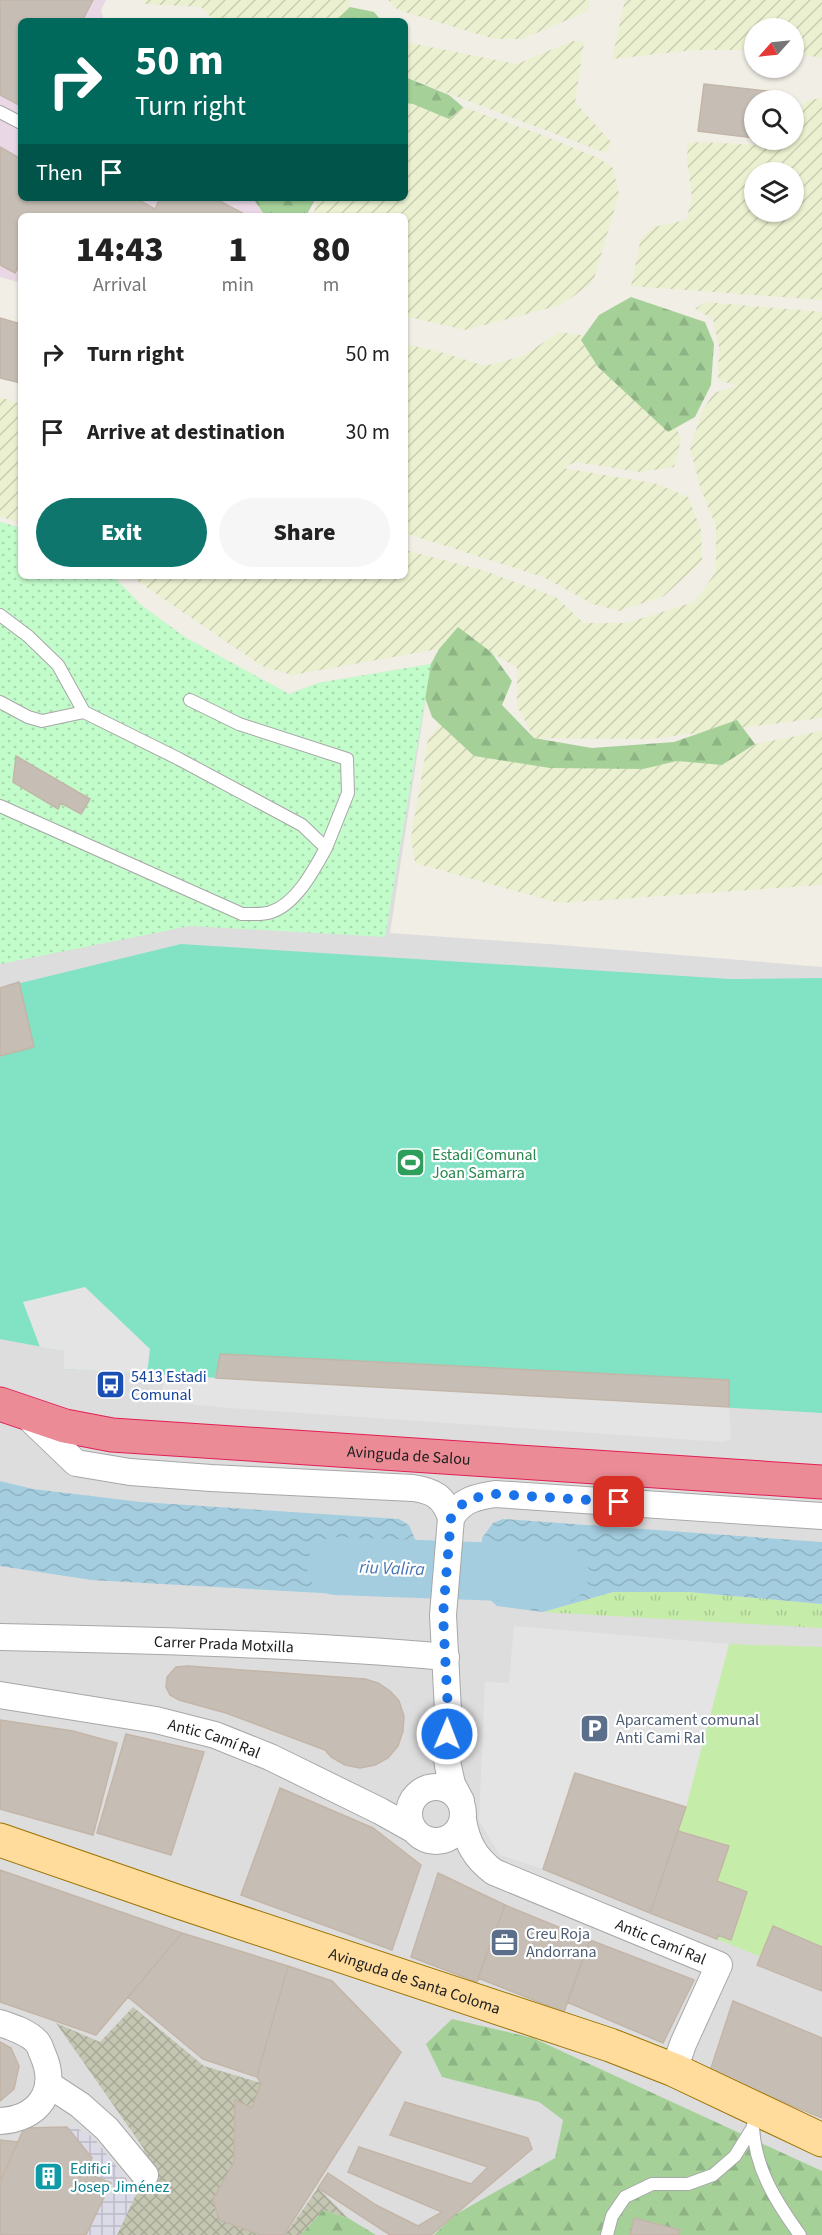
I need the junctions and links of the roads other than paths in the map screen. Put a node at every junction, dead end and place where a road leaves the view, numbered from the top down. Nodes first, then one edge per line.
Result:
1 (0, 112) edge
2 (18, 121) edge
3 (0, 615) edge
4 (190, 700) dead end
5 (0, 702) edge
6 (84, 712) junction
7 (0, 806) edge
8 (326, 848) junction
9 (13, 1409) edge
10 (822, 1482) edge
11 (822, 1516) edge
12 (451, 1518) junction
13 (0, 1637) edge
14 (446, 1657) junction
15 (0, 1695) edge
16 (462, 1811) junction
17 (414, 1830) junction
18 (4, 1841) edge
19 (0, 2023) edge
20 (674, 2070) junction
21 (48, 2085) junction
22 (754, 2118) junction
23 (0, 2121) edge
24 (822, 2140) edge
25 (145, 2175) dead end
26 (799, 2233) edge
27 (607, 2235) edge

1 - 2 lane
3 - 6 lane
4 - 8 lane
5 - 6 lane
6 - 8 lane
7 - 8 lane
9 - 10 highway, Avinguda de Salou
9 - 12 street
11 - 12 street
12 - 14 street, Antic Camí Ral
13 - 14 street, Carrer Prada Motxilla
14 - 16 street, Antic Camí Ral
15 - 17 street, Antic Camí Ral
16 - 17 street
16 - 17 street
16 - 20 street, Antic Camí Ral
18 - 20 main road, Avinguda de Santa Coloma
19 - 21 street
20 - 22 main road, Avinguda de Santa Coloma
21 - 23 street
21 - 25 street
22 - 24 main road, Avinguda de Santa Coloma
22 - 26 lane
22 - 27 lane

